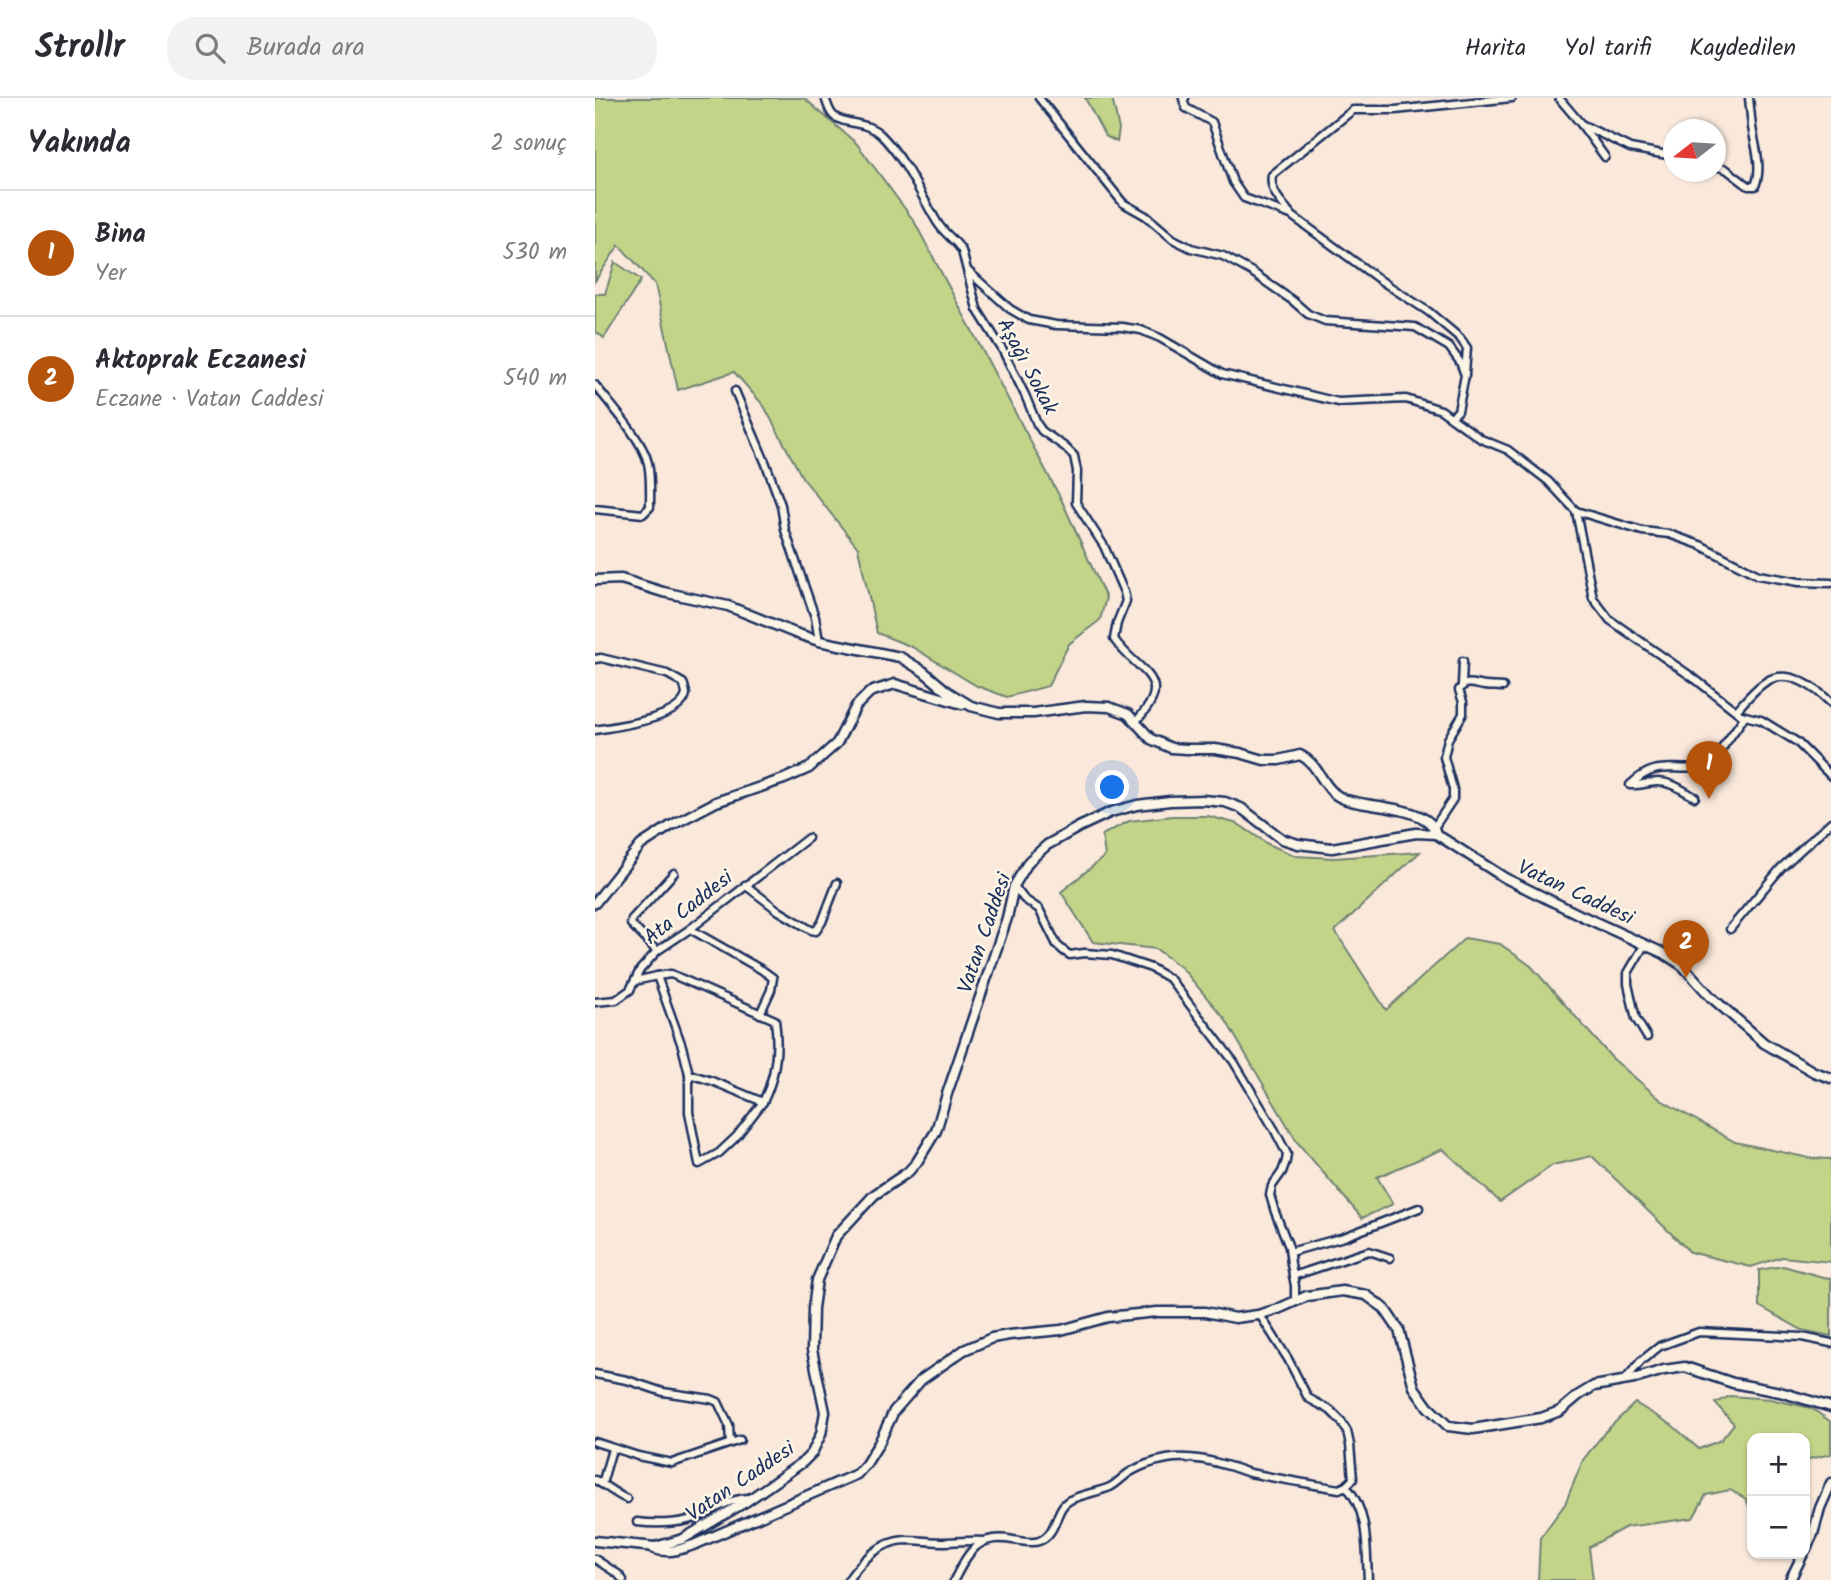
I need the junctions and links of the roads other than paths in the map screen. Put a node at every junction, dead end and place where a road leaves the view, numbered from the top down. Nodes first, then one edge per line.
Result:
1 (825, 98) edge
2 (1039, 98) edge
3 (1185, 98) edge
4 (1512, 98) edge
5 (1559, 98) edge
6 (1749, 98) edge
7 (1581, 124) junction
8 (1663, 154) edge
9 (1605, 158) dead end
10 (1726, 169) edge
11 (1291, 215) junction
12 (968, 271) junction
13 (1465, 375) junction
14 (595, 386) edge
15 (735, 391) dead end
16 (1451, 416) junction
17 (595, 509) edge
18 (1576, 511) junction
19 (595, 580) edge
20 (1831, 583) edge
21 (819, 641) junction
22 (595, 659) edge
23 (1463, 661) dead end
24 (1462, 685) junction
25 (1503, 687) dead end
26 (1831, 702) edge
27 (971, 706) junction
28 (1736, 711) junction
29 (1745, 716) junction
30 (1135, 722) junction
31 (595, 730) edge
32 (1831, 776) edge
33 (1695, 797) dead end
34 (1831, 822) edge
35 (1435, 830) junction
36 (808, 838) dead end
37 (674, 873) dead end
38 (837, 883) dead end
39 (745, 885) junction
40 (1014, 886) junction
41 (595, 903) edge
42 (690, 929) junction
43 (1730, 929) dead end
44 (1645, 944) junction
45 (657, 951) junction
46 (657, 976) junction
47 (635, 981) junction
48 (595, 1002) edge
49 (760, 1014) junction
50 (1647, 1037) dead end
51 (689, 1074) junction
52 (1831, 1078) edge
53 (763, 1102) junction
54 (1419, 1208) dead end
55 (1290, 1252) junction
56 (1390, 1258) dead end
57 (1293, 1276) junction
58 (1295, 1301) junction
59 (1260, 1315) junction
60 (1831, 1343) edge
61 (595, 1374) edge
62 (1624, 1381) junction
63 (1831, 1407) edge
64 (740, 1440) dead end
65 (595, 1443) edge
66 (730, 1443) junction
67 (612, 1449) junction
68 (599, 1482) edge
69 (1831, 1483) edge
70 (1346, 1486) junction
71 (752, 1498) junction
72 (627, 1499) dead end
73 (637, 1522) dead end
74 (596, 1540) edge
75 (1810, 1540) edge
76 (984, 1541) junction
77 (644, 1547) junction
78 (595, 1559) edge
79 (1800, 1559) edge
80 (623, 1580) edge
81 (848, 1580) edge
82 (954, 1580) edge
83 (1368, 1580) edge
84 (1790, 1580) edge

1 - 12 street, Aşağı Sokak
2 - 13 street
3 - 11 street
4 - 11 street
5 - 7 street
6 - 10 street
7 - 8 street
7 - 9 street
11 - 13 street
12 - 16 street, Aşağı Sokak
12 - 30 street, Aşağı Sokak
13 - 16 street
14 - 17 street
15 - 21 street
16 - 18 street, Aşağı Sokak
18 - 20 street
18 - 28 street
19 - 21 street
21 - 27 street
22 - 31 street
23 - 24 street
24 - 25 street
24 - 35 street
26 - 28 street
27 - 30 street
27 - 41 street
28 - 29 street
29 - 32 street
29 - 33 street
30 - 35 street
34 - 43 street
35 - 40 street, Vatan Caddesi
35 - 44 street, Vatan Caddesi
36 - 39 street, Ata Caddesi
37 - 45 street
38 - 39 street
39 - 42 street, Ata Caddesi
40 - 55 street
40 - 71 street, Vatan Caddesi
42 - 45 street, Ata Caddesi
42 - 49 street
44 - 50 street
44 - 52 street, Vatan Caddesi
45 - 47 street, Ata Caddesi
46 - 47 street
46 - 49 street
46 - 51 street
47 - 48 street, Ata Caddesi
49 - 53 street
51 - 53 street
51 - 53 street
54 - 55 street
55 - 57 street
56 - 57 street
57 - 58 street
58 - 59 street
58 - 62 street
59 - 70 street
59 - 77 street
60 - 62 street
61 - 66 street
62 - 63 street
64 - 66 street
65 - 67 street
66 - 67 street
67 - 68 street
68 - 72 street
69 - 75 street
70 - 76 street
70 - 83 street
71 - 73 street
71 - 77 street, Vatan Caddesi
74 - 77 street, Vatan Caddesi
76 - 81 street
76 - 82 street
78 - 80 street
79 - 84 street

